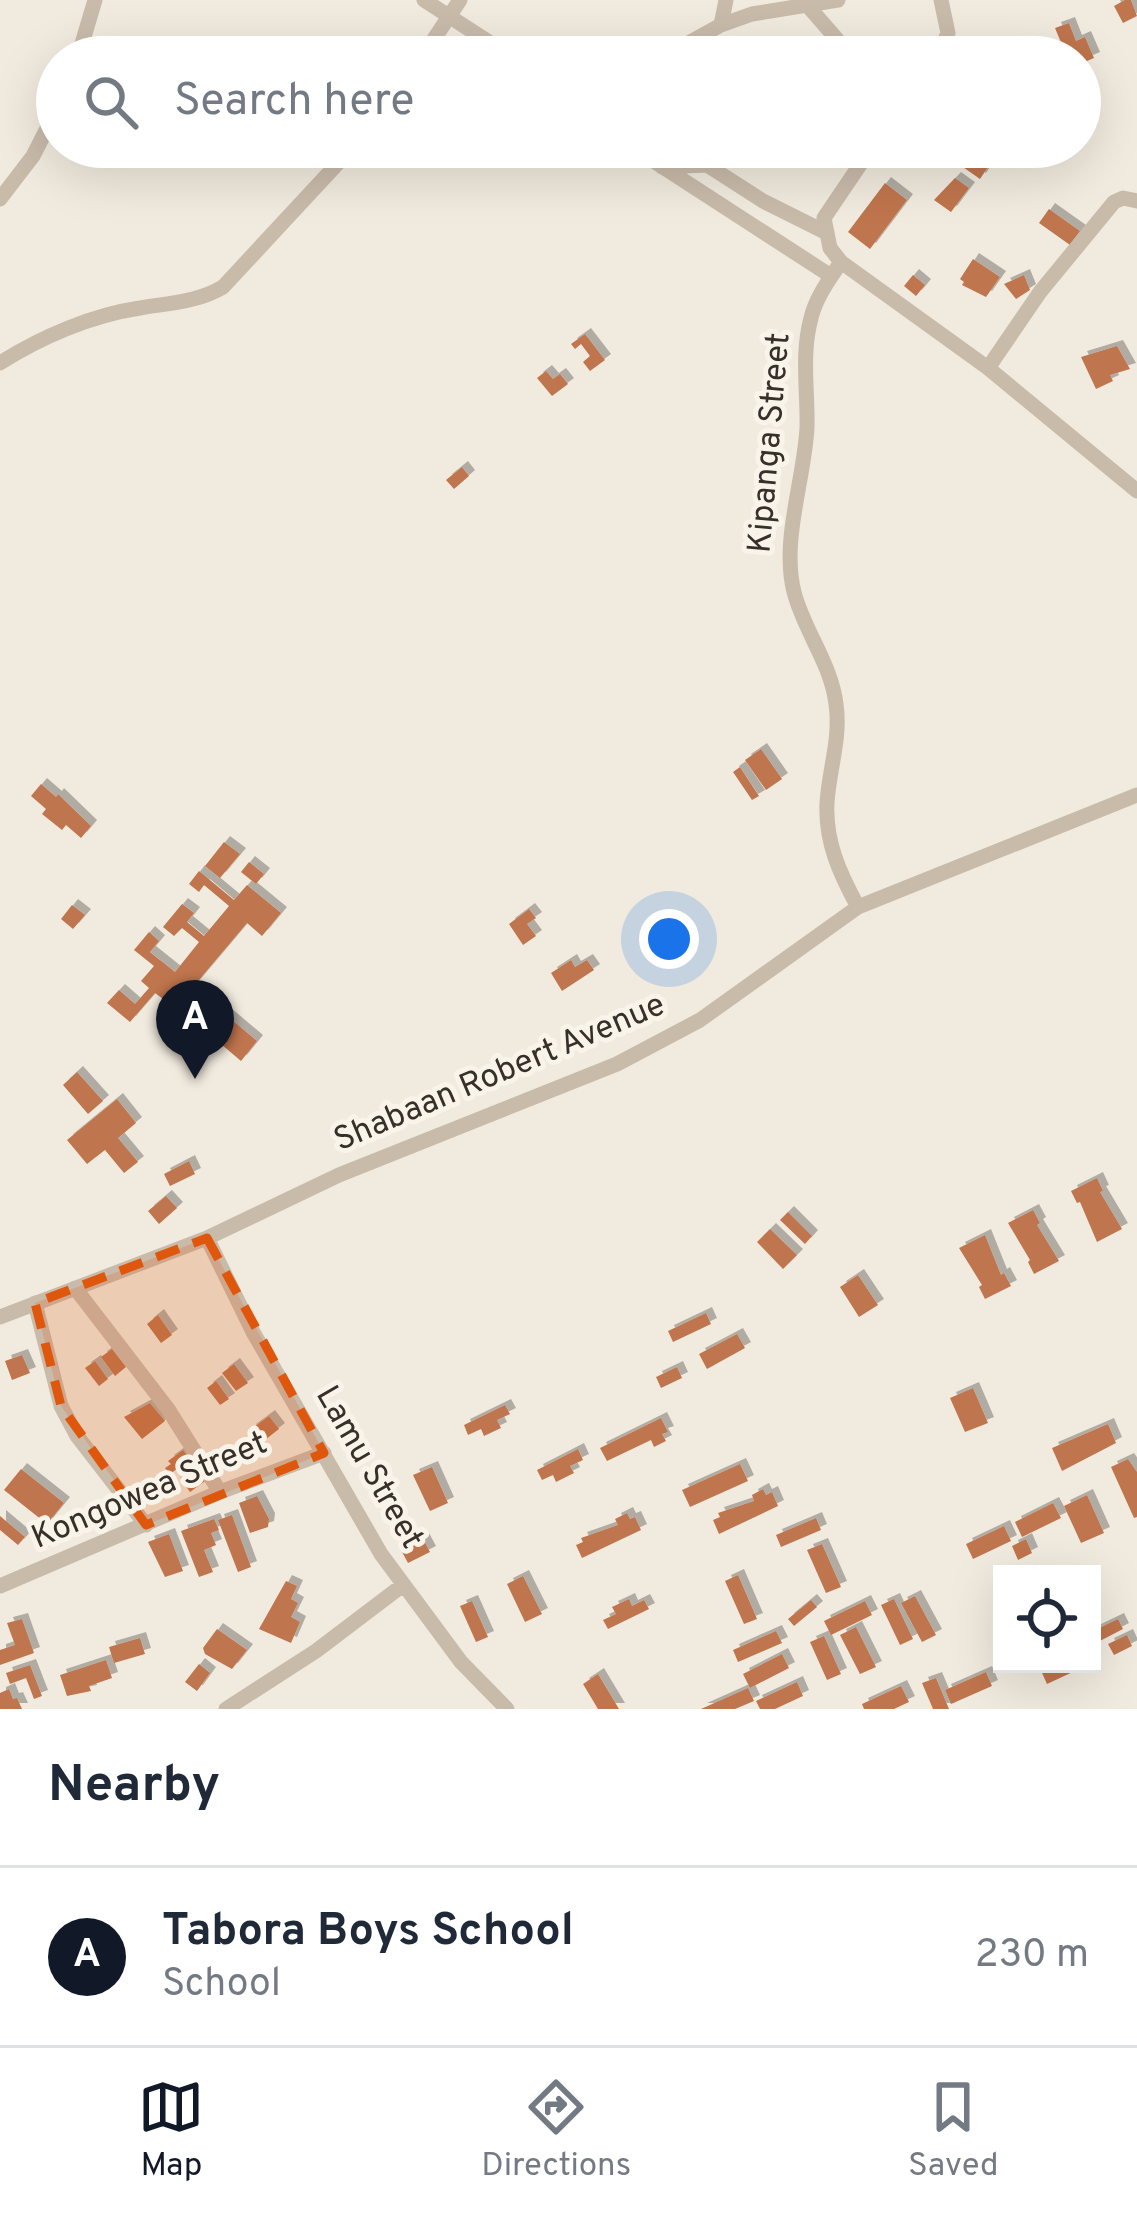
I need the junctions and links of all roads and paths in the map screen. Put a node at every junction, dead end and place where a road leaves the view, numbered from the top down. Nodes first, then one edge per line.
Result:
1 (95, 0) edge
2 (424, 0) edge
3 (460, 0) edge
4 (728, 0) edge
5 (838, 0) edge
6 (940, 0) edge
7 (808, 6) junction
8 (752, 14) junction
9 (450, 18) junction
10 (721, 26) junction
11 (84, 36) edge
12 (437, 36) edge
13 (479, 36) edge
14 (702, 36) edge
15 (834, 36) edge
16 (947, 36) edge
17 (36, 150) edge
18 (334, 168) edge
19 (664, 168) edge
20 (712, 168) edge
21 (857, 168) edge
22 (0, 199) edge
23 (1137, 201) edge
24 (824, 232) junction
25 (836, 269) junction
26 (0, 364) edge
27 (988, 368) junction
28 (1137, 491) edge
29 (1137, 795) edge
30 (858, 908) junction
31 (207, 1238) junction
32 (76, 1288) junction
33 (35, 1304) junction
34 (0, 1317) edge
35 (324, 1453) junction
36 (220, 1492) junction
37 (146, 1525) junction
38 (0, 1586) edge
39 (403, 1586) junction
40 (226, 1709) edge
41 (507, 1709) edge

1 - 11 street
2 - 9 street
3 - 9 street
4 - 8 street
4 - 10 street
5 - 7 street
6 - 16 street
7 - 8 street
7 - 15 street
8 - 10 street
9 - 12 street
9 - 13 street
10 - 14 street
17 - 22 street
18 - 26 street
19 - 25 street
20 - 24 street
21 - 24 street
23 - 27 street
24 - 25 street
25 - 27 street
25 - 30 street, Kipanga Street
27 - 28 street
29 - 30 street, Shabaan Robert Avenue
30 - 31 street, Shabaan Robert Avenue
31 - 32 street, Shabaan Robert Avenue
31 - 35 street, Lamu Street
32 - 33 street, Shabaan Robert Avenue
32 - 36 street
33 - 34 street, Shabaan Robert Avenue
33 - 37 street
35 - 36 street, Kongowea Street
35 - 39 street, Lamu Street
36 - 37 street, Kongowea Street
37 - 38 street, Kongowea Street
39 - 40 street
39 - 41 street, Lamu Street

